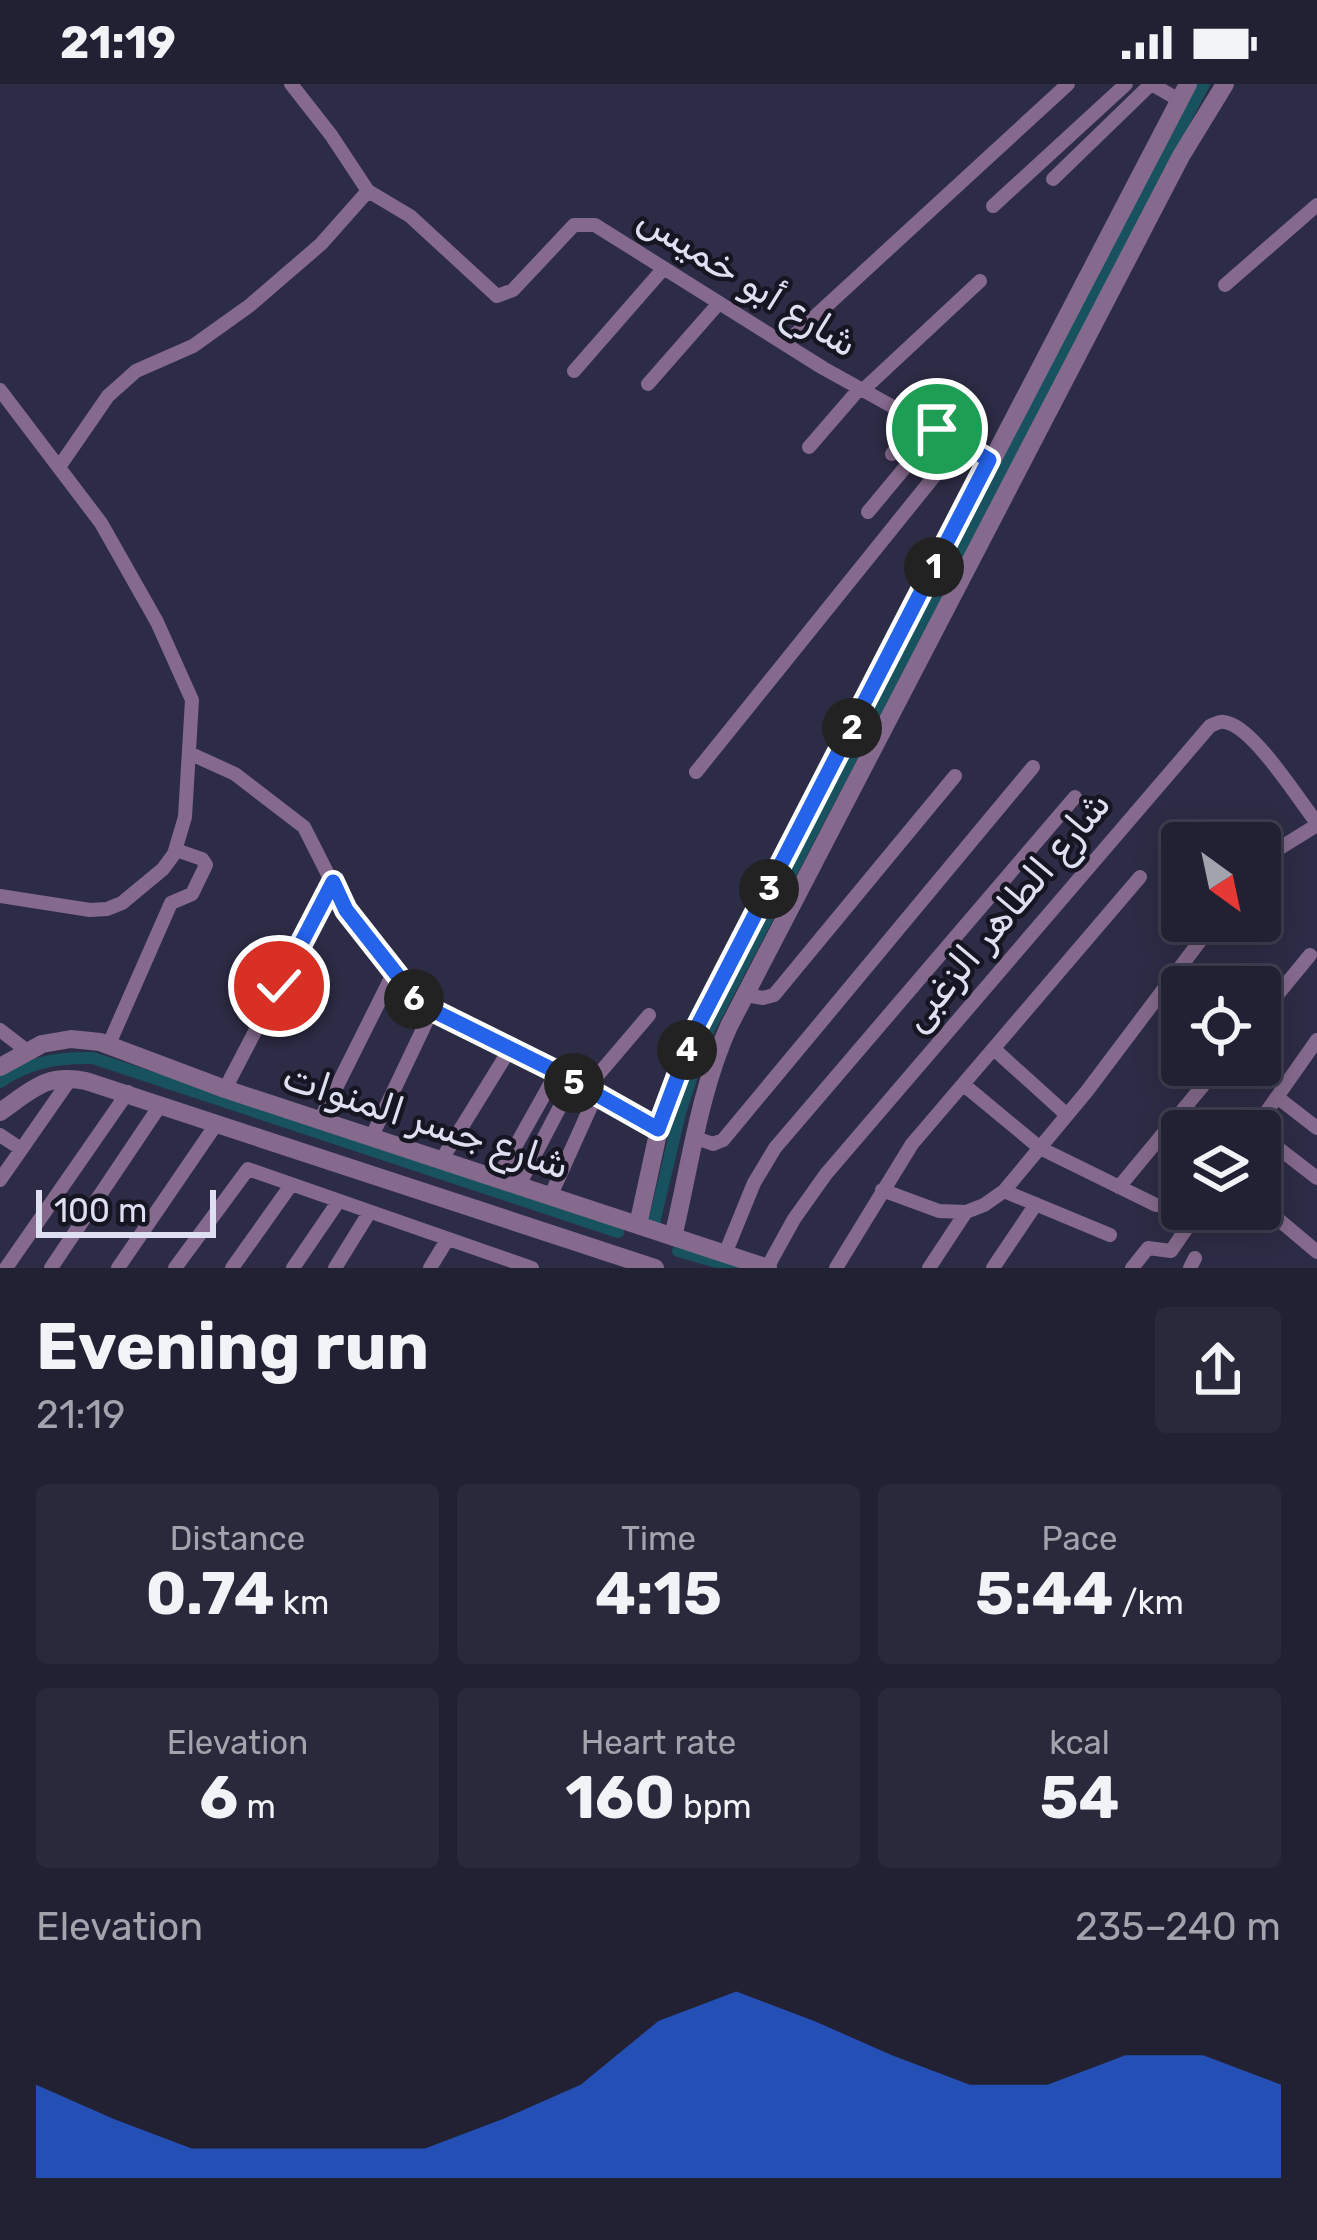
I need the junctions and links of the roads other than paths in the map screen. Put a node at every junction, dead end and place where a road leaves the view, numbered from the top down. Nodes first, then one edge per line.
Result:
1 (291, 84) edge
2 (1068, 84) edge
3 (1126, 84) edge
4 (1225, 84) edge
5 (1183, 92) edge
6 (1053, 179) dead end
7 (368, 191) junction
8 (1317, 205) edge
9 (994, 206) dead end
10 (664, 268) junction
11 (980, 281) dead end
12 (1225, 285) dead end
13 (719, 303) junction
14 (785, 344) junction
15 (574, 371) dead end
16 (648, 384) dead end
17 (861, 389) junction
18 (0, 391) edge
19 (919, 419) junction
20 (937, 429) junction
21 (961, 443) junction
22 (809, 447) dead end
23 (892, 454) dead end
24 (989, 460) junction
25 (59, 467) junction
26 (868, 512) dead end
27 (188, 753) junction
28 (1033, 766) dead end
29 (696, 772) dead end
30 (955, 776) dead end
31 (1075, 797) dead end
32 (1317, 824) edge
33 (1281, 847) edge
34 (176, 850) junction
35 (1140, 877) dead end
36 (333, 882) junction
37 (0, 896) edge
38 (1199, 942) edge
39 (1310, 955) dead end
40 (394, 972) junction
41 (1281, 990) edge
42 (746, 995) junction
43 (432, 1010) junction
44 (649, 1015) dead end
45 (0, 1030) edge
46 (1317, 1040) edge
47 (109, 1044) junction
48 (510, 1049) junction
49 (994, 1049) junction
50 (26, 1050) junction
51 (1301, 1063) junction
52 (0, 1066) edge
53 (557, 1072) junction
54 (1317, 1076) edge
55 (71, 1078) junction
56 (964, 1085) junction
57 (1203, 1086) edge
58 (225, 1089) junction
59 (585, 1089) junction
60 (128, 1092) junction
61 (1277, 1097) junction
62 (161, 1104) junction
63 (1269, 1110) edge
64 (0, 1112) edge
65 (1067, 1115) junction
66 (320, 1120) junction
67 (217, 1123) junction
68 (1317, 1128) edge
69 (658, 1129) junction
70 (0, 1135) edge
71 (372, 1136) junction
72 (696, 1138) junction
73 (1040, 1148) junction
74 (21, 1149) junction
75 (1281, 1150) edge
76 (442, 1159) junction
77 (1317, 1178) edge
78 (497, 1179) junction
79 (0, 1180) edge
80 (291, 1185) junction
81 (518, 1186) junction
82 (1119, 1187) junction
83 (882, 1190) junction
84 (1004, 1191) junction
85 (550, 1197) junction
86 (338, 1202) junction
87 (1036, 1204) junction
88 (1156, 1205) dead end
89 (966, 1212) junction
90 (369, 1214) junction
91 (1281, 1222) edge
92 (638, 1225) junction
93 (1186, 1230) edge
94 (1110, 1235) dead end
95 (673, 1237) junction
96 (448, 1240) junction
97 (1317, 1252) edge
98 (725, 1254) junction
99 (521, 1266) edge
100 (5, 1268) edge
101 (51, 1268) edge
102 (118, 1268) edge
103 (175, 1268) edge
104 (232, 1268) edge
105 (293, 1268) edge
106 (335, 1268) edge
107 (430, 1268) edge
108 (655, 1268) edge
109 (767, 1268) edge
110 (836, 1268) edge
111 (929, 1268) edge
112 (993, 1268) edge
113 (1132, 1268) edge

1 - 7 street, شارع أبو خميس
2 - 14 street
3 - 9 street
4 - 42 street
5 - 6 street
5 - 24 street
7 - 10 street, شارع أبو خميس
7 - 25 street
8 - 12 street
10 - 13 street, شارع أبو خميس
10 - 15 street
11 - 17 street
13 - 14 street, شارع أبو خميس
13 - 16 street
14 - 17 street, شارع أبو خميس
17 - 19 street, شارع أبو خميس
17 - 22 street
18 - 25 street
19 - 20 street, شارع أبو خميس
19 - 23 street
20 - 21 street, شارع أبو خميس
20 - 26 street
21 - 24 street, شارع أبو خميس
21 - 29 street
24 - 69 street
25 - 27 street
27 - 34 street
27 - 36 street
28 - 72 street
30 - 42 street
31 - 98 street
32 - 33 street
32 - 109 street, شارع الطاهر الزغبى
34 - 37 street
34 - 47 street
35 - 49 street
36 - 40 street
36 - 58 street
38 - 65 street
39 - 41 street
40 - 43 street
40 - 66 street
42 - 72 street
43 - 48 street
43 - 71 street
44 - 59 street
45 - 50 street
46 - 51 street
47 - 50 street, شارع جسر المنوات
47 - 58 street, شارع جسر المنوات
48 - 53 street
48 - 76 street
49 - 56 street
49 - 65 street
50 - 52 street, شارع جسر المنوات
51 - 54 street
51 - 61 street
53 - 59 street
53 - 78 street
55 - 60 street, شارع جسر المنوات
55 - 64 street
55 - 74 street
56 - 73 street
56 - 83 street
57 - 82 street
58 - 66 street, شارع جسر المنوات
59 - 69 street
59 - 81 street
59 - 85 street
60 - 62 street, شارع جسر المنوات
60 - 100 street
61 - 63 street
61 - 68 street
62 - 67 street, شارع جسر المنوات
62 - 101 street
65 - 73 street
66 - 71 street, شارع جسر المنوات
67 - 102 street
67 - 108 street, شارع جسر المنوات
69 - 92 street
70 - 74 street
71 - 76 street, شارع جسر المنوات
72 - 95 street
73 - 82 street
73 - 84 street
74 - 79 street
75 - 77 street
76 - 78 street, شارع جسر المنوات
78 - 81 street, شارع جسر المنوات
80 - 86 street
80 - 103 street
80 - 104 street
81 - 85 street, شارع جسر المنوات
82 - 88 street
83 - 89 street
83 - 110 street
84 - 87 street
84 - 89 street
85 - 92 street, شارع جسر المنوات
86 - 90 street
86 - 105 street
87 - 94 street
87 - 112 street
89 - 111 street
90 - 96 street
90 - 106 street
91 - 97 street
92 - 95 street, شارع جسر المنوات
93 - 113 street
95 - 98 street, شارع جسر المنوات
96 - 99 street
96 - 107 street
98 - 109 street, شارع جسر المنوات

